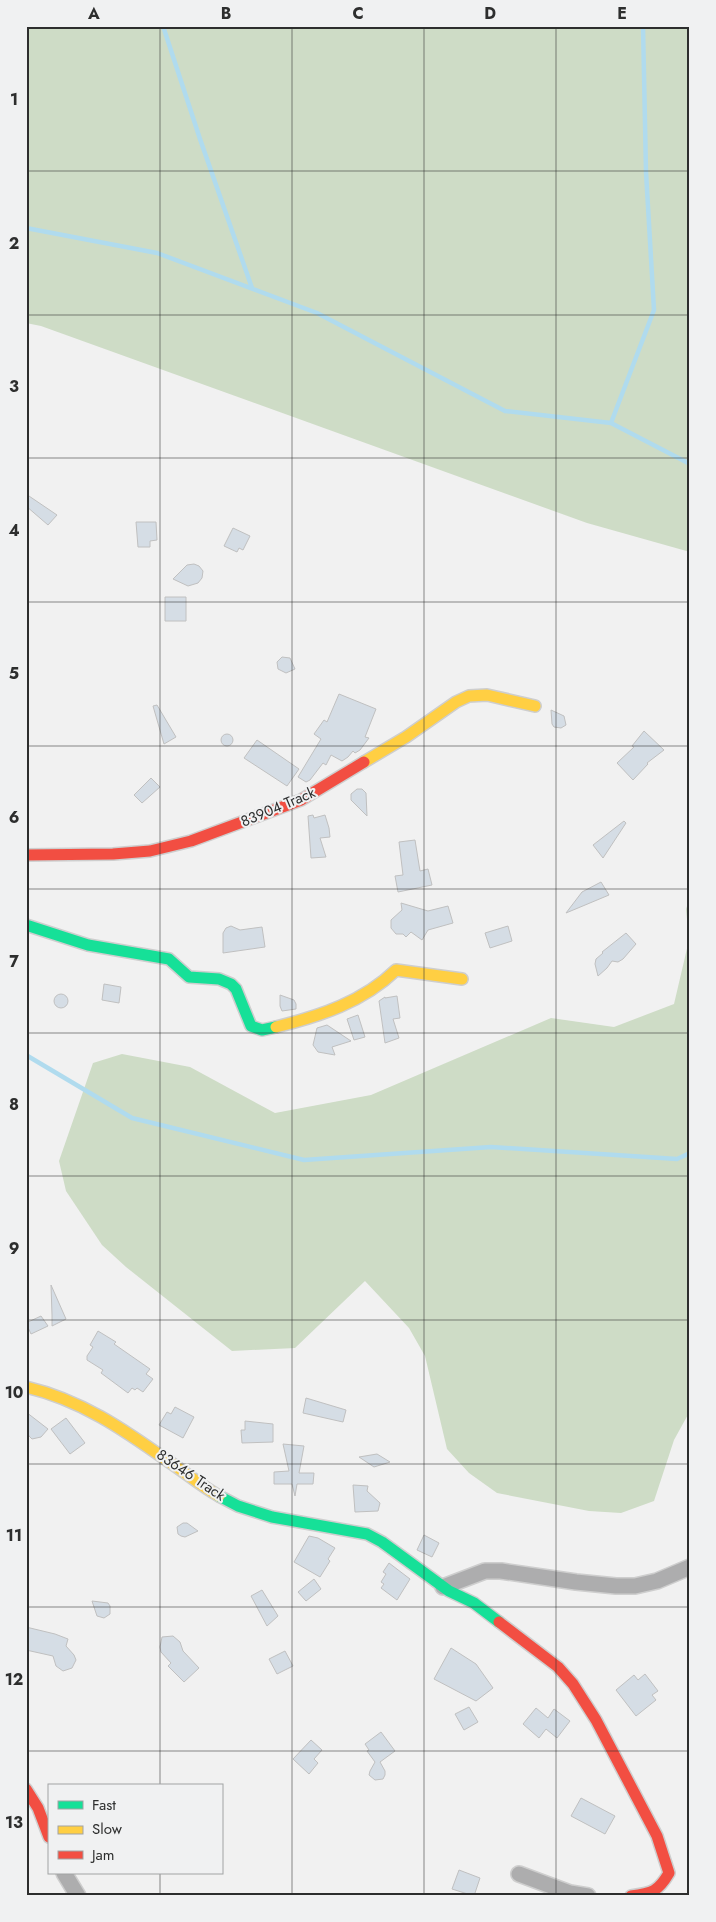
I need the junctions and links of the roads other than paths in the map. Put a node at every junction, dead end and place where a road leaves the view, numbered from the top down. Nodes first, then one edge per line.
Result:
1 (536, 706) dead end
2 (26, 855) edge
3 (26, 926) edge
4 (462, 979) dead end
5 (26, 1388) edge
6 (690, 1568) edge
7 (443, 1587) junction
8 (26, 1789) edge
9 (48, 1834) edge
10 (65, 1874) edge
11 (520, 1874) dead end
12 (78, 1896) edge
13 (588, 1896) edge
14 (631, 1896) edge

1 - 2 street, 83904 Track
3 - 4 street
5 - 7 street, 83646 Track
6 - 7 street
7 - 14 street
8 - 9 street
10 - 12 street
11 - 13 street

